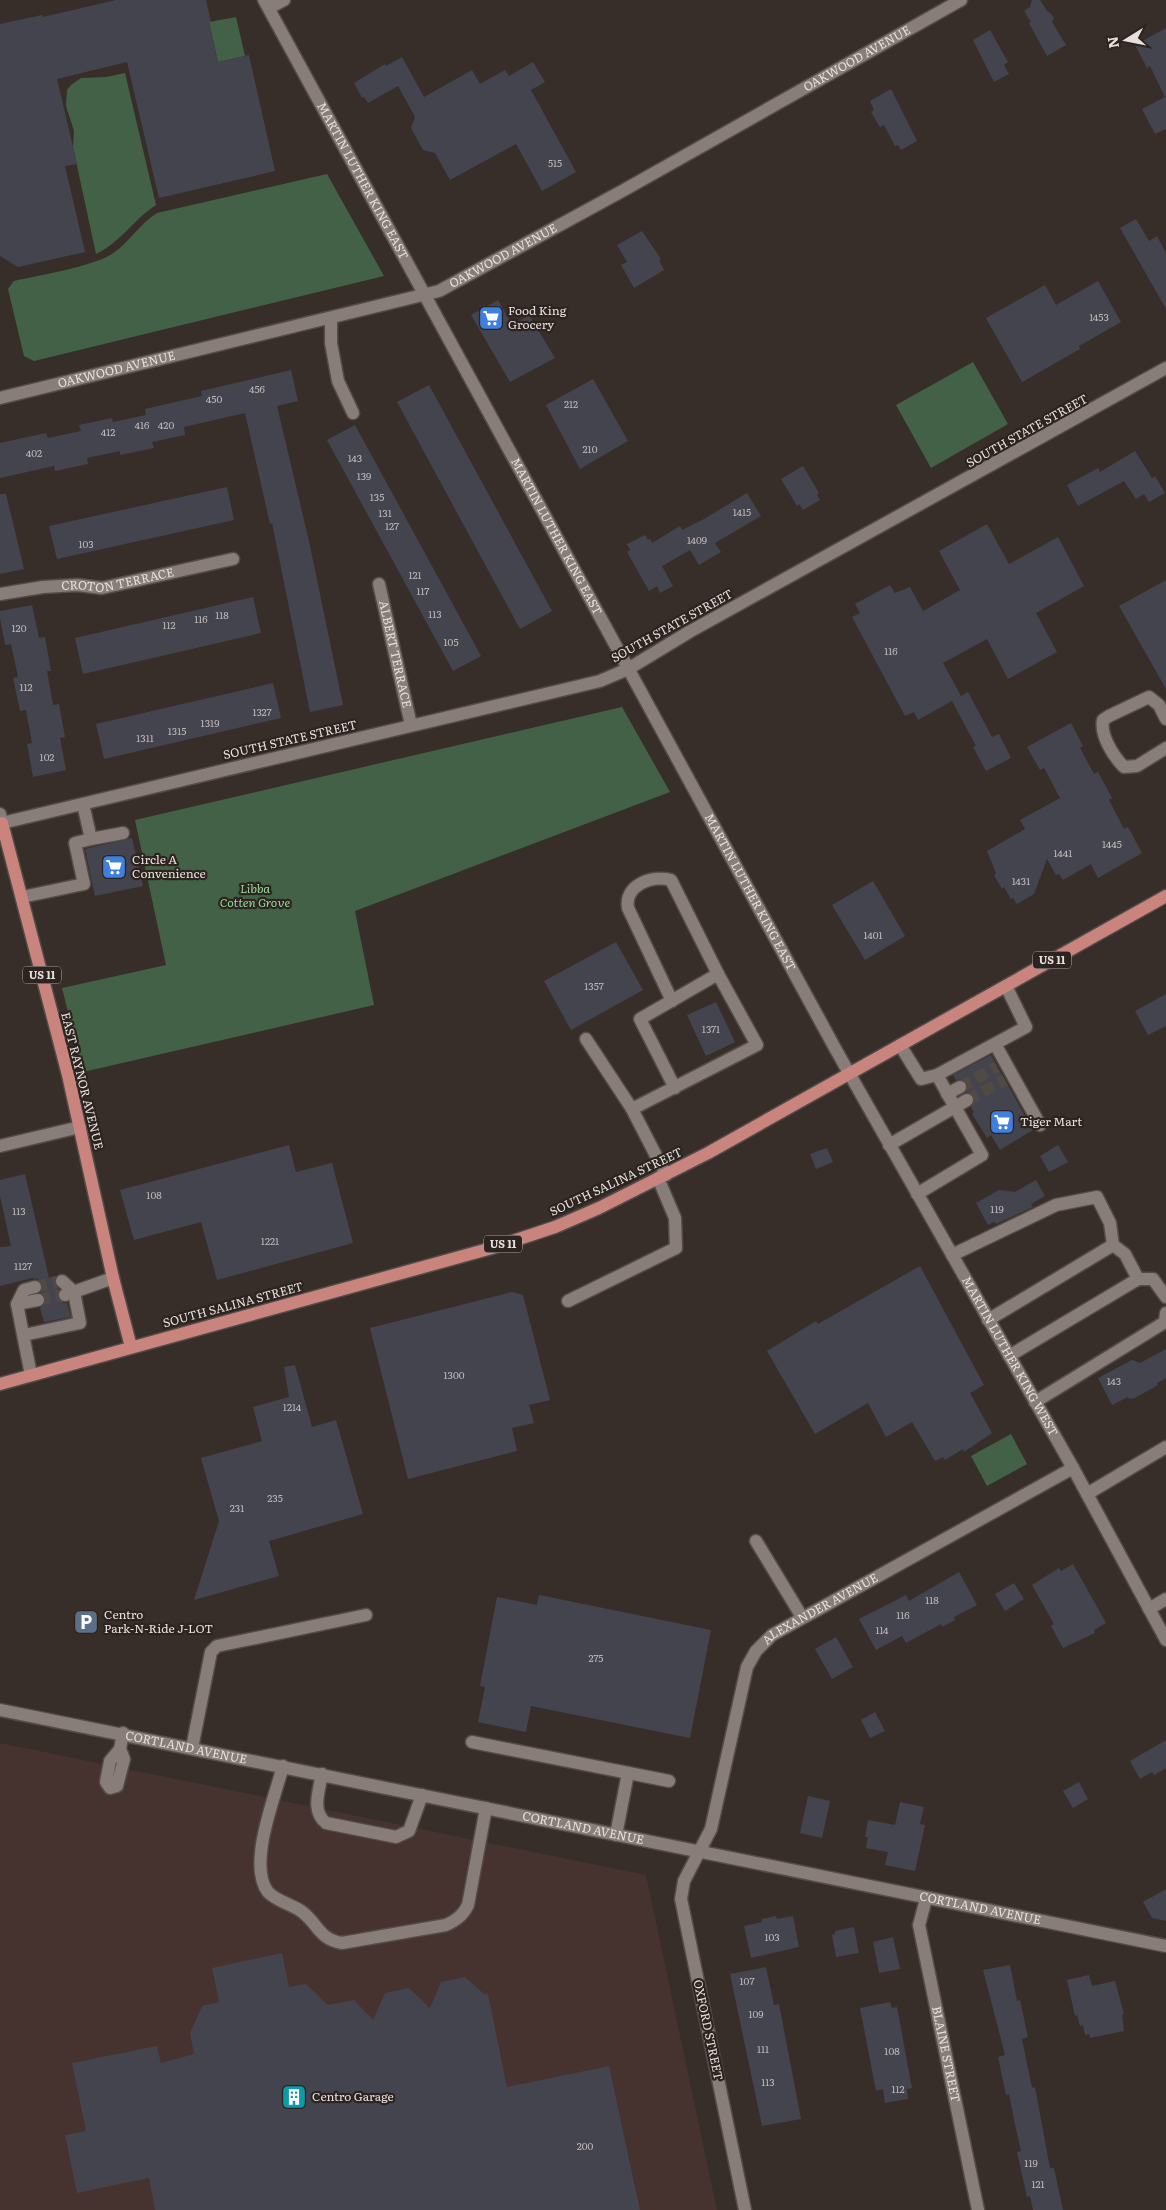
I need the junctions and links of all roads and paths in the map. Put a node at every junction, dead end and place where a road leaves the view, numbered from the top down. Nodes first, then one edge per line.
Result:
1 (284, 0) edge
2 (961, 0) edge
3 (266, 4) edge
4 (425, 295) junction
5 (331, 318) junction
6 (1166, 368) edge
7 (0, 398) edge
8 (353, 413) dead end
9 (233, 559) dead end
10 (379, 584) dead end
11 (0, 594) edge
12 (628, 669) junction
13 (1166, 719) edge
14 (411, 725) junction
15 (1166, 748) edge
16 (83, 804) junction
17 (1, 820) edge
18 (123, 833) dead end
19 (91, 839) junction
20 (1166, 896) edge
21 (22, 897) junction
22 (718, 974) junction
23 (1006, 986) junction
24 (672, 1001) junction
25 (586, 1039) dead end
26 (995, 1044) junction
27 (900, 1045) junction
28 (849, 1074) junction
29 (936, 1075) junction
30 (960, 1087) tunnel mouth
31 (675, 1088) junction
32 (947, 1094) junction
33 (967, 1100) tunnel mouth
34 (955, 1107) junction
35 (632, 1109) junction
36 (1040, 1125) dead end
37 (80, 1127) junction
38 (890, 1145) junction
39 (0, 1146) edge
40 (662, 1177) junction
41 (917, 1194) junction
42 (1112, 1245) junction
43 (952, 1255) junction
44 (113, 1278) junction
45 (1138, 1278) junction
46 (62, 1281) dead end
47 (35, 1287) tunnel mouth
48 (70, 1294) junction
49 (1166, 1297) edge
50 (38, 1300) tunnel mouth
51 (568, 1301) dead end
52 (17, 1304) junction
53 (1166, 1313) edge
54 (988, 1320) junction
55 (24, 1335) junction
56 (131, 1347) junction
57 (1010, 1356) junction
58 (31, 1375) junction
59 (0, 1384) edge
60 (1035, 1402) junction
61 (1166, 1447) edge
62 (1073, 1468) junction
63 (1087, 1494) junction
64 (756, 1541) dead end
65 (1166, 1599) edge
66 (1149, 1608) junction
67 (366, 1615) dead end
68 (802, 1617) junction
69 (1166, 1640) edge
70 (0, 1710) edge
71 (123, 1733) junction
72 (472, 1742) dead end
73 (192, 1748) junction
74 (283, 1766) junction
75 (628, 1773) junction
76 (322, 1774) junction
77 (669, 1781) dead end
78 (109, 1791) dead end
79 (422, 1795) junction
80 (486, 1808) junction
81 (616, 1835) junction
82 (698, 1852) junction
83 (926, 1899) junction
84 (1166, 1946) edge
85 (746, 2210) edge
86 (978, 2210) edge

1 - 3 street
2 - 4 street, OAKWOOD AVENUE
3 - 4 street, MARTIN LUTHER KING EAST
4 - 5 street, OAKWOOD AVENUE
4 - 12 street, MARTIN LUTHER KING EAST
5 - 7 street, OAKWOOD AVENUE
5 - 8 street
6 - 12 street, SOUTH STATE STREET
9 - 11 street, CROTON TERRACE
10 - 14 street, ALBERT TERRACE
12 - 14 street, SOUTH STATE STREET
12 - 28 street, MARTIN LUTHER KING EAST
13 - 15 street
14 - 16 street, SOUTH STATE STREET
16 - 17 street, SOUTH STATE STREET
16 - 19 street
17 - 21 main road, EAST RAYNOR AVENUE / US 11
18 - 19 street
19 - 21 street
20 - 23 main road, SOUTH SALINA STREET / US 11
21 - 37 main road, EAST RAYNOR AVENUE / US 11
22 - 24 street
22 - 24 street
22 - 31 street
23 - 26 street
23 - 27 main road, SOUTH SALINA STREET / US 11
24 - 31 street
25 - 35 street
26 - 29 street
26 - 36 street
27 - 28 main road, SOUTH SALINA STREET / US 11
27 - 29 street
28 - 38 street, MARTIN LUTHER KING WEST
28 - 40 main road, SOUTH SALINA STREET / US 11
29 - 32 street
30 - 32 street
31 - 35 street
32 - 34 street
33 - 34 street
34 - 38 street
34 - 41 street
35 - 40 street
37 - 39 street
37 - 44 main road, EAST RAYNOR AVENUE / US 11
38 - 41 street, MARTIN LUTHER KING WEST
40 - 51 street
40 - 56 main road, SOUTH SALINA STREET / US 11
41 - 43 street, MARTIN LUTHER KING WEST
42 - 43 street
42 - 45 street
42 - 54 street
43 - 54 street, MARTIN LUTHER KING WEST
44 - 48 street
44 - 56 main road, EAST RAYNOR AVENUE / US 11
45 - 49 street
45 - 57 street
46 - 48 street
47 - 52 street
48 - 55 street
50 - 52 street
52 - 55 street
53 - 60 street
54 - 57 street, MARTIN LUTHER KING WEST
55 - 58 street
56 - 58 main road, SOUTH SALINA STREET
57 - 60 street, MARTIN LUTHER KING WEST
58 - 59 main road, SOUTH SALINA STREET
60 - 62 street, MARTIN LUTHER KING WEST
61 - 63 street
62 - 63 street, MARTIN LUTHER KING WEST
62 - 68 street, ALEXANDER AVENUE
63 - 66 street, MARTIN LUTHER KING WEST
64 - 68 street
65 - 66 street
66 - 69 street, MARTIN LUTHER KING WEST
67 - 73 street
68 - 82 street, ALEXANDER AVENUE
70 - 71 street, CORTLAND AVENUE
71 - 73 street, CORTLAND AVENUE
71 - 78 street
72 - 75 street
73 - 74 street, CORTLAND AVENUE
74 - 76 street, CORTLAND AVENUE
74 - 80 street
75 - 77 street
75 - 81 street
76 - 79 street, CORTLAND AVENUE
76 - 79 street
79 - 80 street, CORTLAND AVENUE
80 - 81 street, CORTLAND AVENUE
81 - 82 street, CORTLAND AVENUE
82 - 83 street, CORTLAND AVENUE
82 - 85 street, OXFORD STREET
83 - 84 street, CORTLAND AVENUE
83 - 86 street, BLAINE STREET

